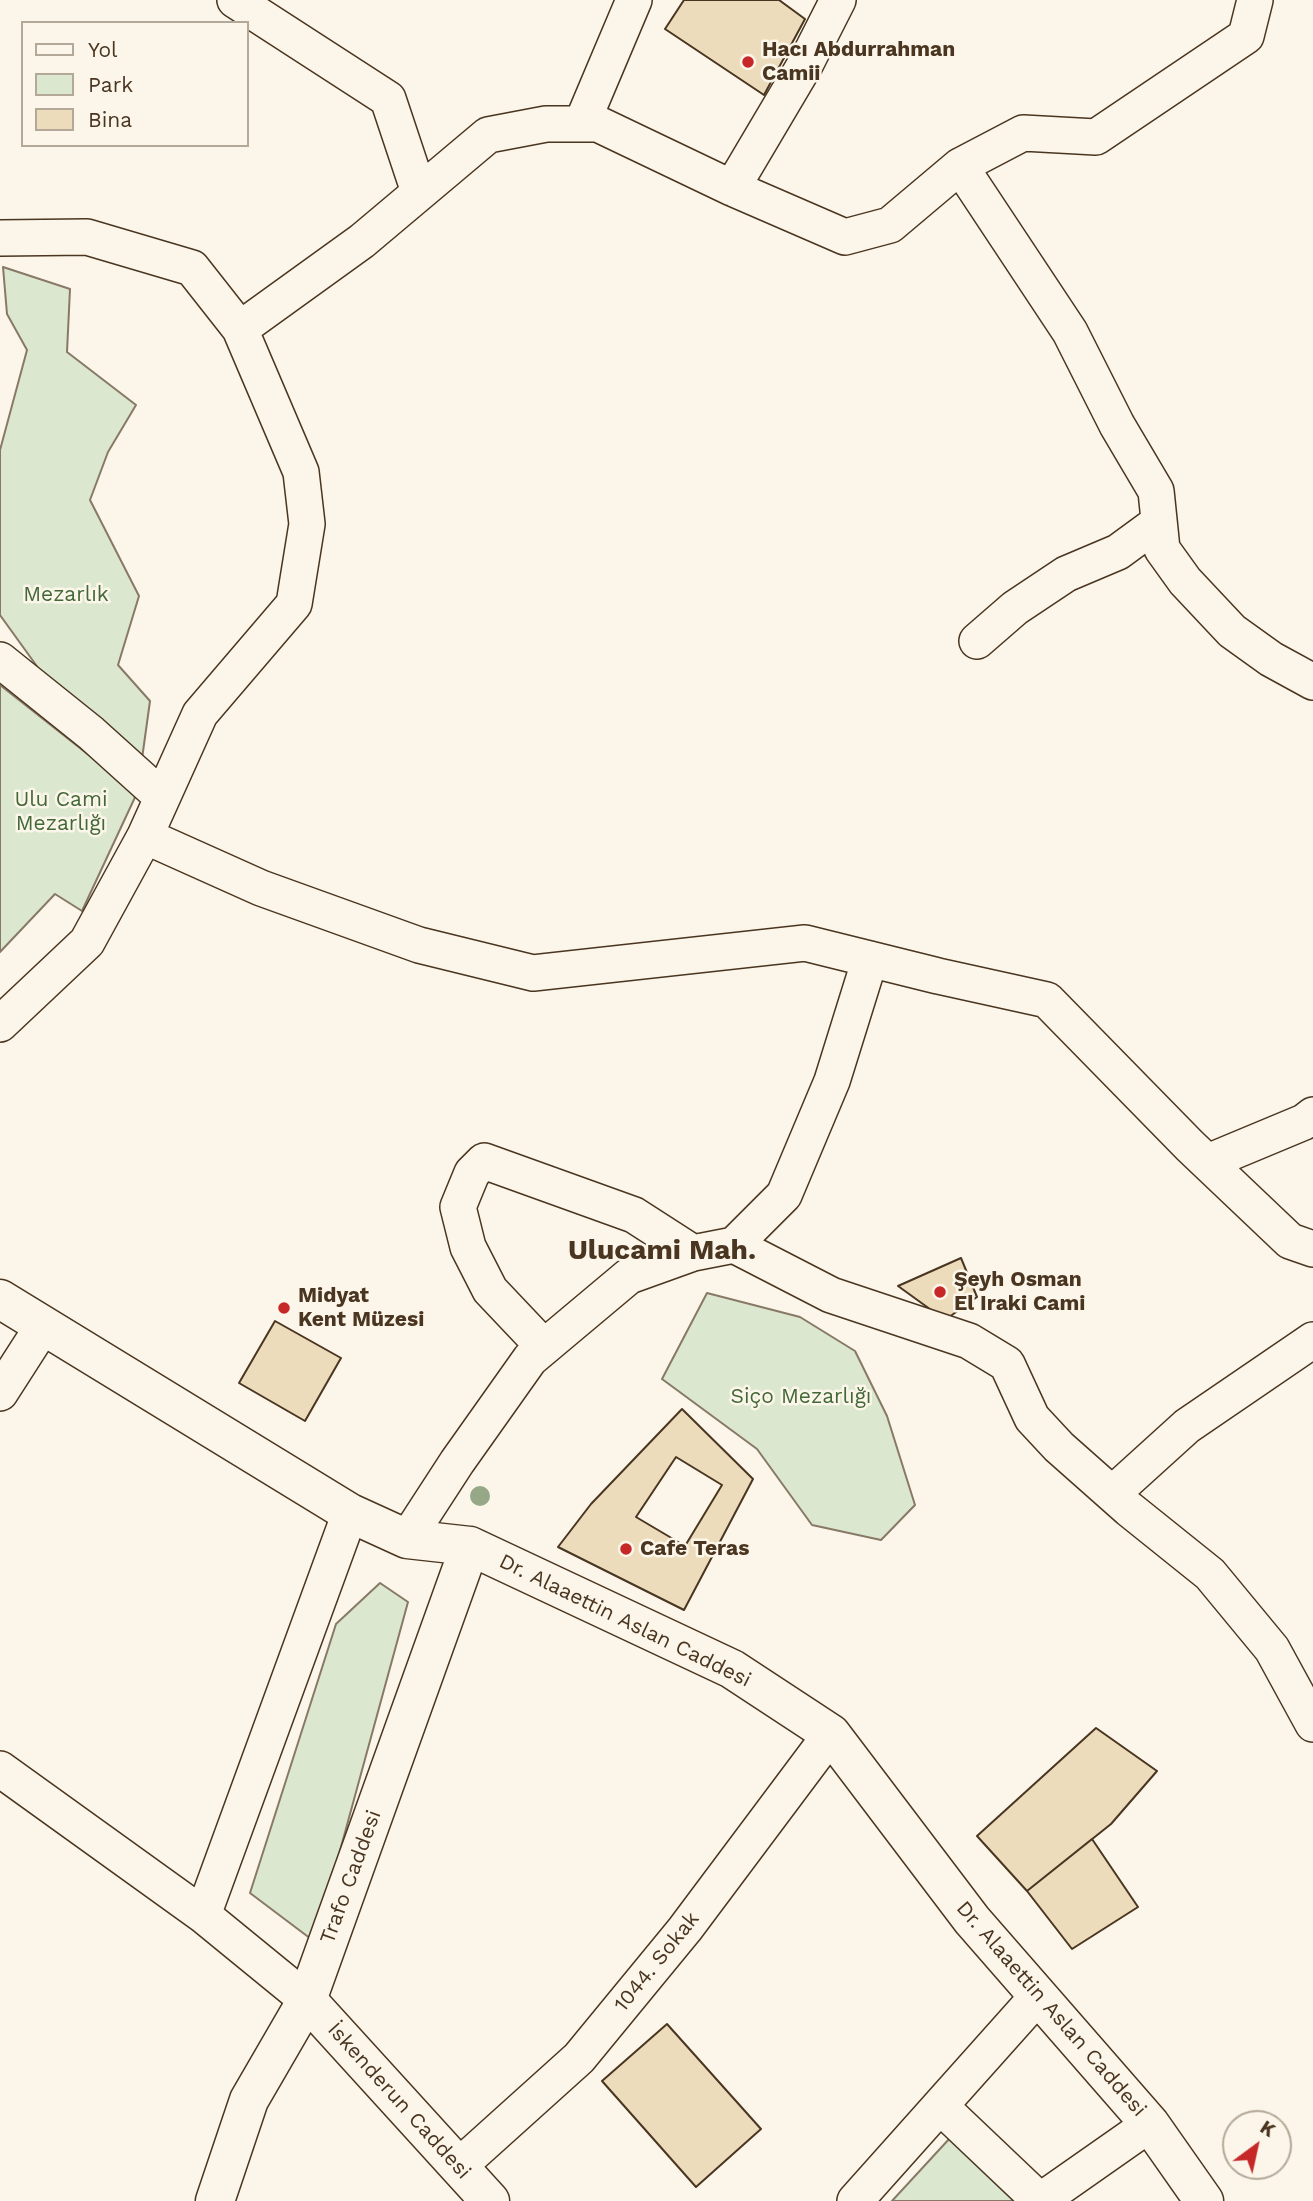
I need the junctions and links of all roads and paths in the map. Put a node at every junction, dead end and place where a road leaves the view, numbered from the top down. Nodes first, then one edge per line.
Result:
1 (236, 0) edge
2 (634, 0) edge
3 (838, 0) edge
4 (1255, 0) edge
5 (582, 123) junction
6 (960, 166) junction
7 (732, 188) junction
8 (419, 192) junction
9 (0, 237) edge
10 (240, 329) junction
11 (1159, 522) junction
12 (977, 641) dead end
13 (0, 660) edge
14 (1313, 682) edge
15 (162, 797) junction
16 (145, 836) junction
17 (870, 959) junction
18 (0, 1024) edge
19 (1313, 1115) edge
20 (1208, 1162) junction
21 (734, 1245) junction
22 (1313, 1249) edge
23 (693, 1253) junction
24 (0, 1299) edge
25 (43, 1326) junction
26 (1313, 1340) edge
27 (544, 1347) junction
28 (0, 1393) edge
29 (1112, 1494) junction
30 (350, 1513) junction
31 (407, 1539) junction
32 (470, 1546) junction
33 (1313, 1724) edge
34 (831, 1734) junction
35 (0, 1769) edge
36 (204, 1915) junction
37 (1038, 1996) junction
38 (307, 2000) junction
39 (940, 2106) junction
40 (1150, 2124) junction
41 (458, 2167) junction
42 (215, 2201) edge
43 (490, 2201) edge
44 (855, 2201) edge
45 (1204, 2201) edge

1 - 8 street
2 - 5 street
3 - 7 street
4 - 6 street
5 - 7 street
5 - 8 street
6 - 7 street
6 - 11 street
8 - 10 street
9 - 10 street
10 - 15 street
11 - 12 street
11 - 14 street
13 - 15 street
15 - 16 street
16 - 17 street
16 - 18 street
17 - 20 street
17 - 21 street
19 - 20 street
20 - 22 street
21 - 23 street
21 - 29 street
23 - 27 street
23 - 27 street
24 - 25 street, Dr. Alaaettin Aslan Caddesi
25 - 28 street
25 - 30 street, Dr. Alaaettin Aslan Caddesi
26 - 29 street
27 - 31 street
29 - 33 street
30 - 31 street, Dr. Alaaettin Aslan Caddesi
30 - 36 street
31 - 32 street, Dr. Alaaettin Aslan Caddesi
32 - 34 street, Dr. Alaaettin Aslan Caddesi
32 - 38 street, Trafo Caddesi
34 - 37 street, Dr. Alaaettin Aslan Caddesi
34 - 41 street, 1044. Sokak
35 - 36 street
36 - 38 street
37 - 39 street
37 - 40 street, Dr. Alaaettin Aslan Caddesi
38 - 41 street, İskenderun Caddesi
38 - 42 street, Trafo Caddesi
39 - 40 street
39 - 44 street
40 - 45 street, Dr. Alaaettin Aslan Caddesi
41 - 43 street, İskenderun Caddesi

